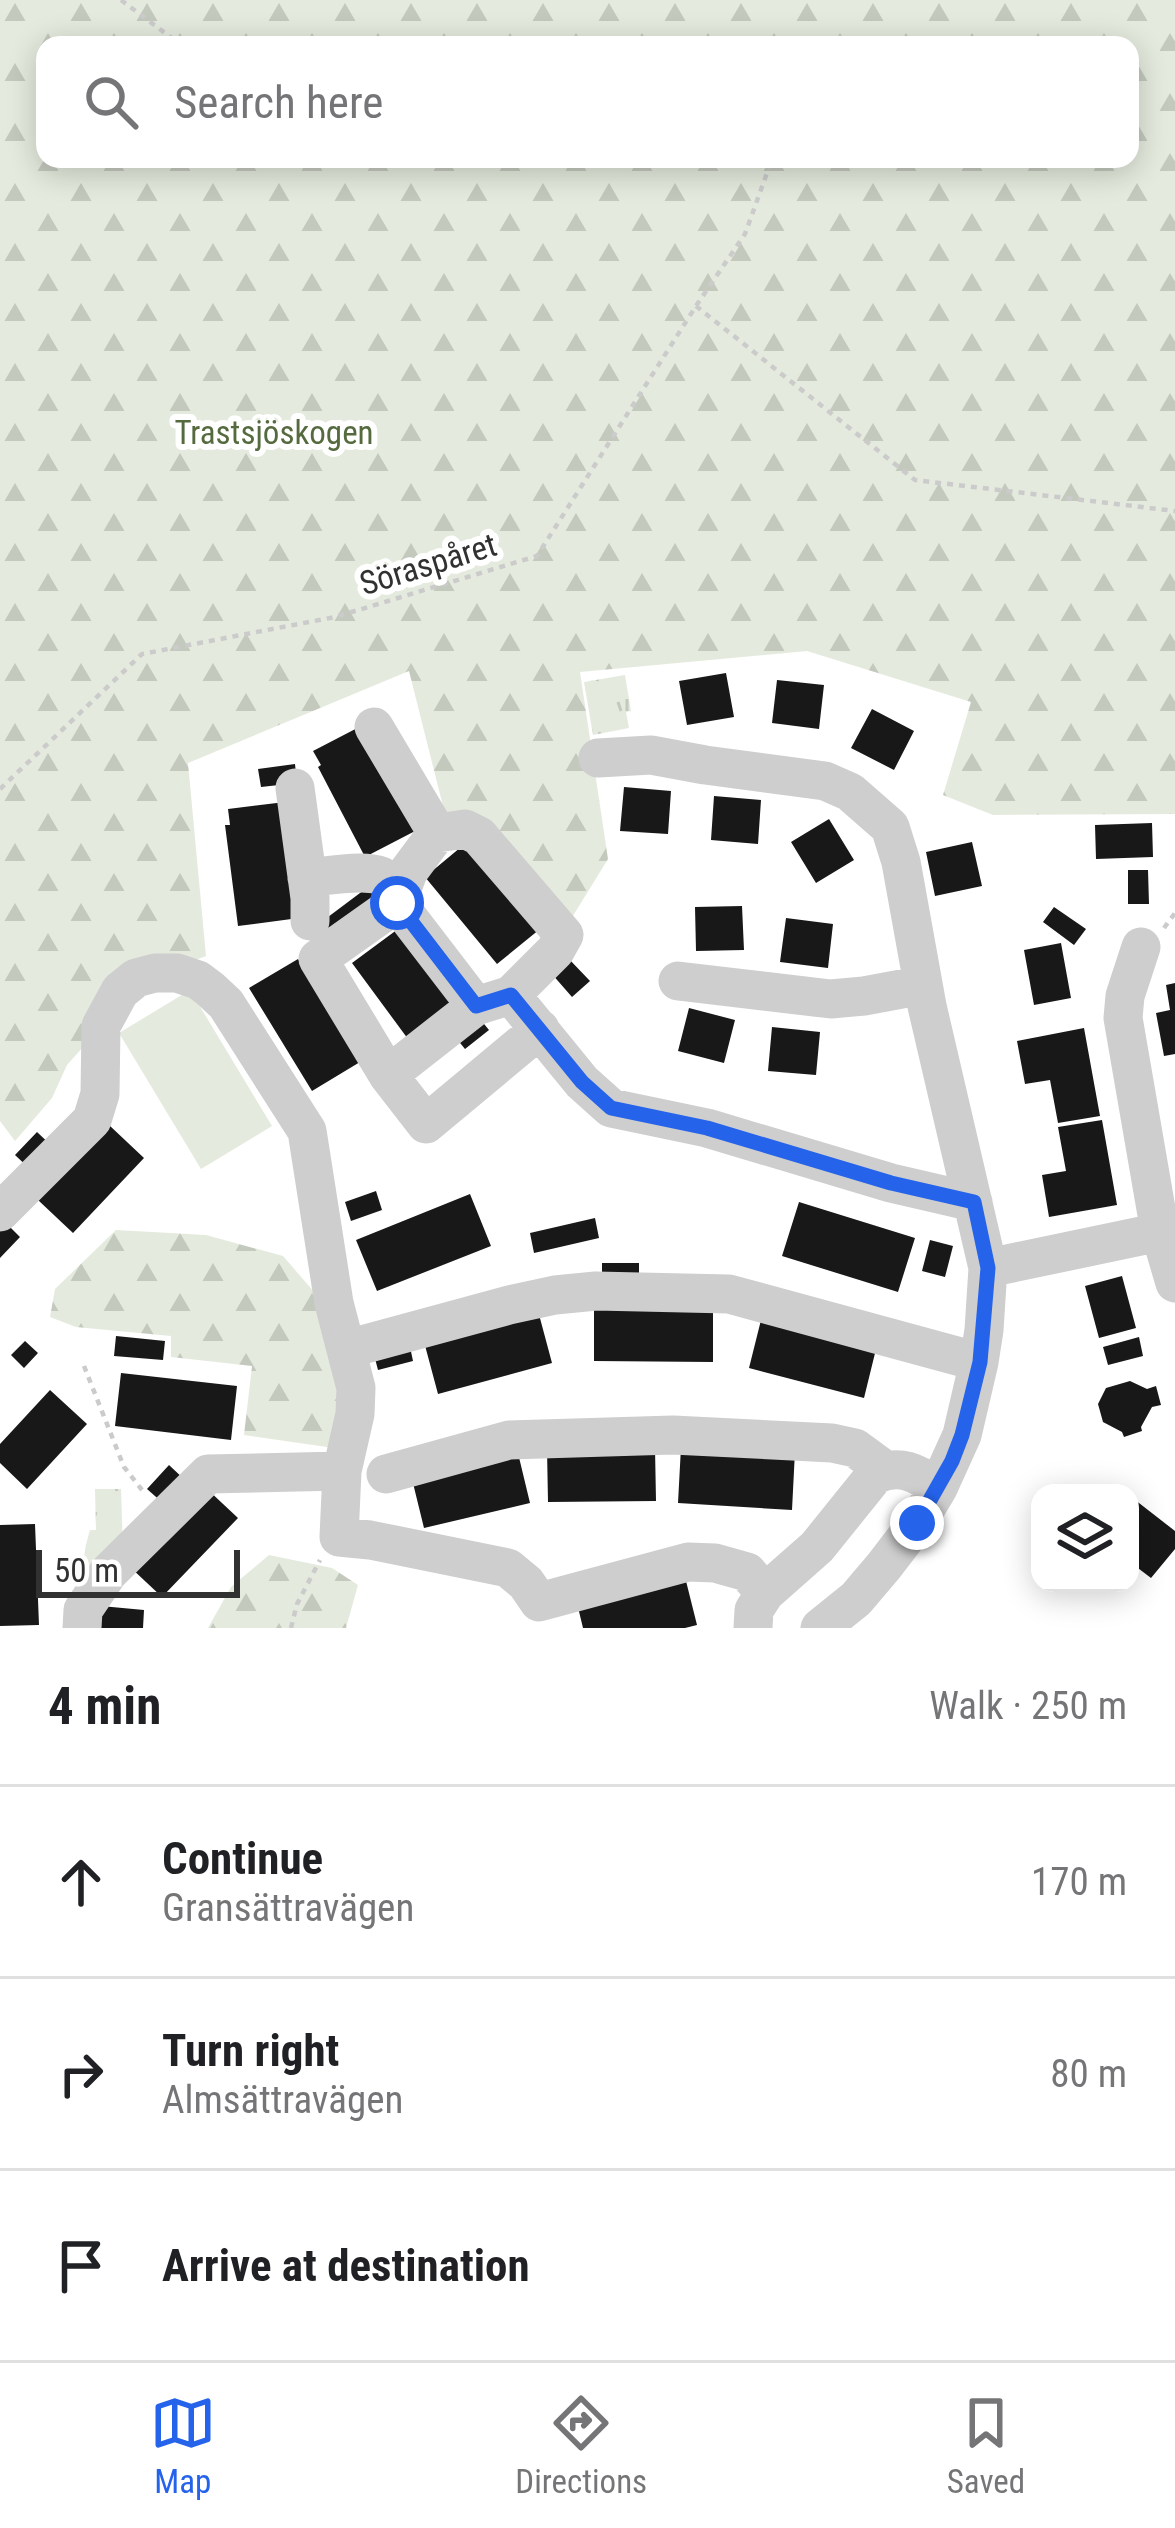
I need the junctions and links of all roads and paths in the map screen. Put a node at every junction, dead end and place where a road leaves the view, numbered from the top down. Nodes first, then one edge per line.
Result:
1 (121, 0) edge
2 (169, 36) edge
3 (769, 168) edge
4 (696, 306) junction
5 (1175, 512) edge
6 (374, 727) dead end
7 (598, 758) dead end
8 (295, 788) dead end
9 (0, 789) edge
10 (437, 832) junction
11 (307, 878) junction
12 (397, 903) junction
13 (310, 921) dead end
14 (1141, 947) dead end
15 (678, 981) dead end
16 (923, 985) junction
17 (493, 1000) junction
18 (540, 1029) junction
19 (388, 1076) junction
20 (9, 1186) edge
21 (974, 1202) junction
22 (1160, 1232) junction
23 (988, 1268) junction
24 (1175, 1283) edge
25 (347, 1349) junction
26 (980, 1362) junction
27 (85, 1366) dead end
28 (885, 1470) junction
29 (342, 1471) junction
30 (386, 1474) dead end
31 (938, 1488) junction
32 (168, 1514) junction
33 (338, 1537) junction
34 (759, 1611) edge
35 (82, 1628) edge
36 (292, 1628) edge
37 (820, 1628) edge

1 - 2 path
3 - 4 path, Söraspåret
4 - 5 path
4 - 9 path, Söraspåret
6 - 10 street
7 - 16 street
8 - 11 street
10 - 12 street
10 - 17 street
11 - 12 street
11 - 13 street
12 - 17 street
12 - 19 street
14 - 22 street
15 - 16 street
16 - 21 street
17 - 18 street
17 - 19 street
18 - 19 street
18 - 21 street
20 - 25 street
21 - 23 street
22 - 23 street
22 - 24 street
23 - 26 street
25 - 26 street
25 - 29 street
26 - 31 street
27 - 32 path
28 - 30 street
28 - 31 street
28 - 34 street
29 - 32 street
29 - 33 street
31 - 37 street
32 - 35 street
33 - 34 street
33 - 36 path

